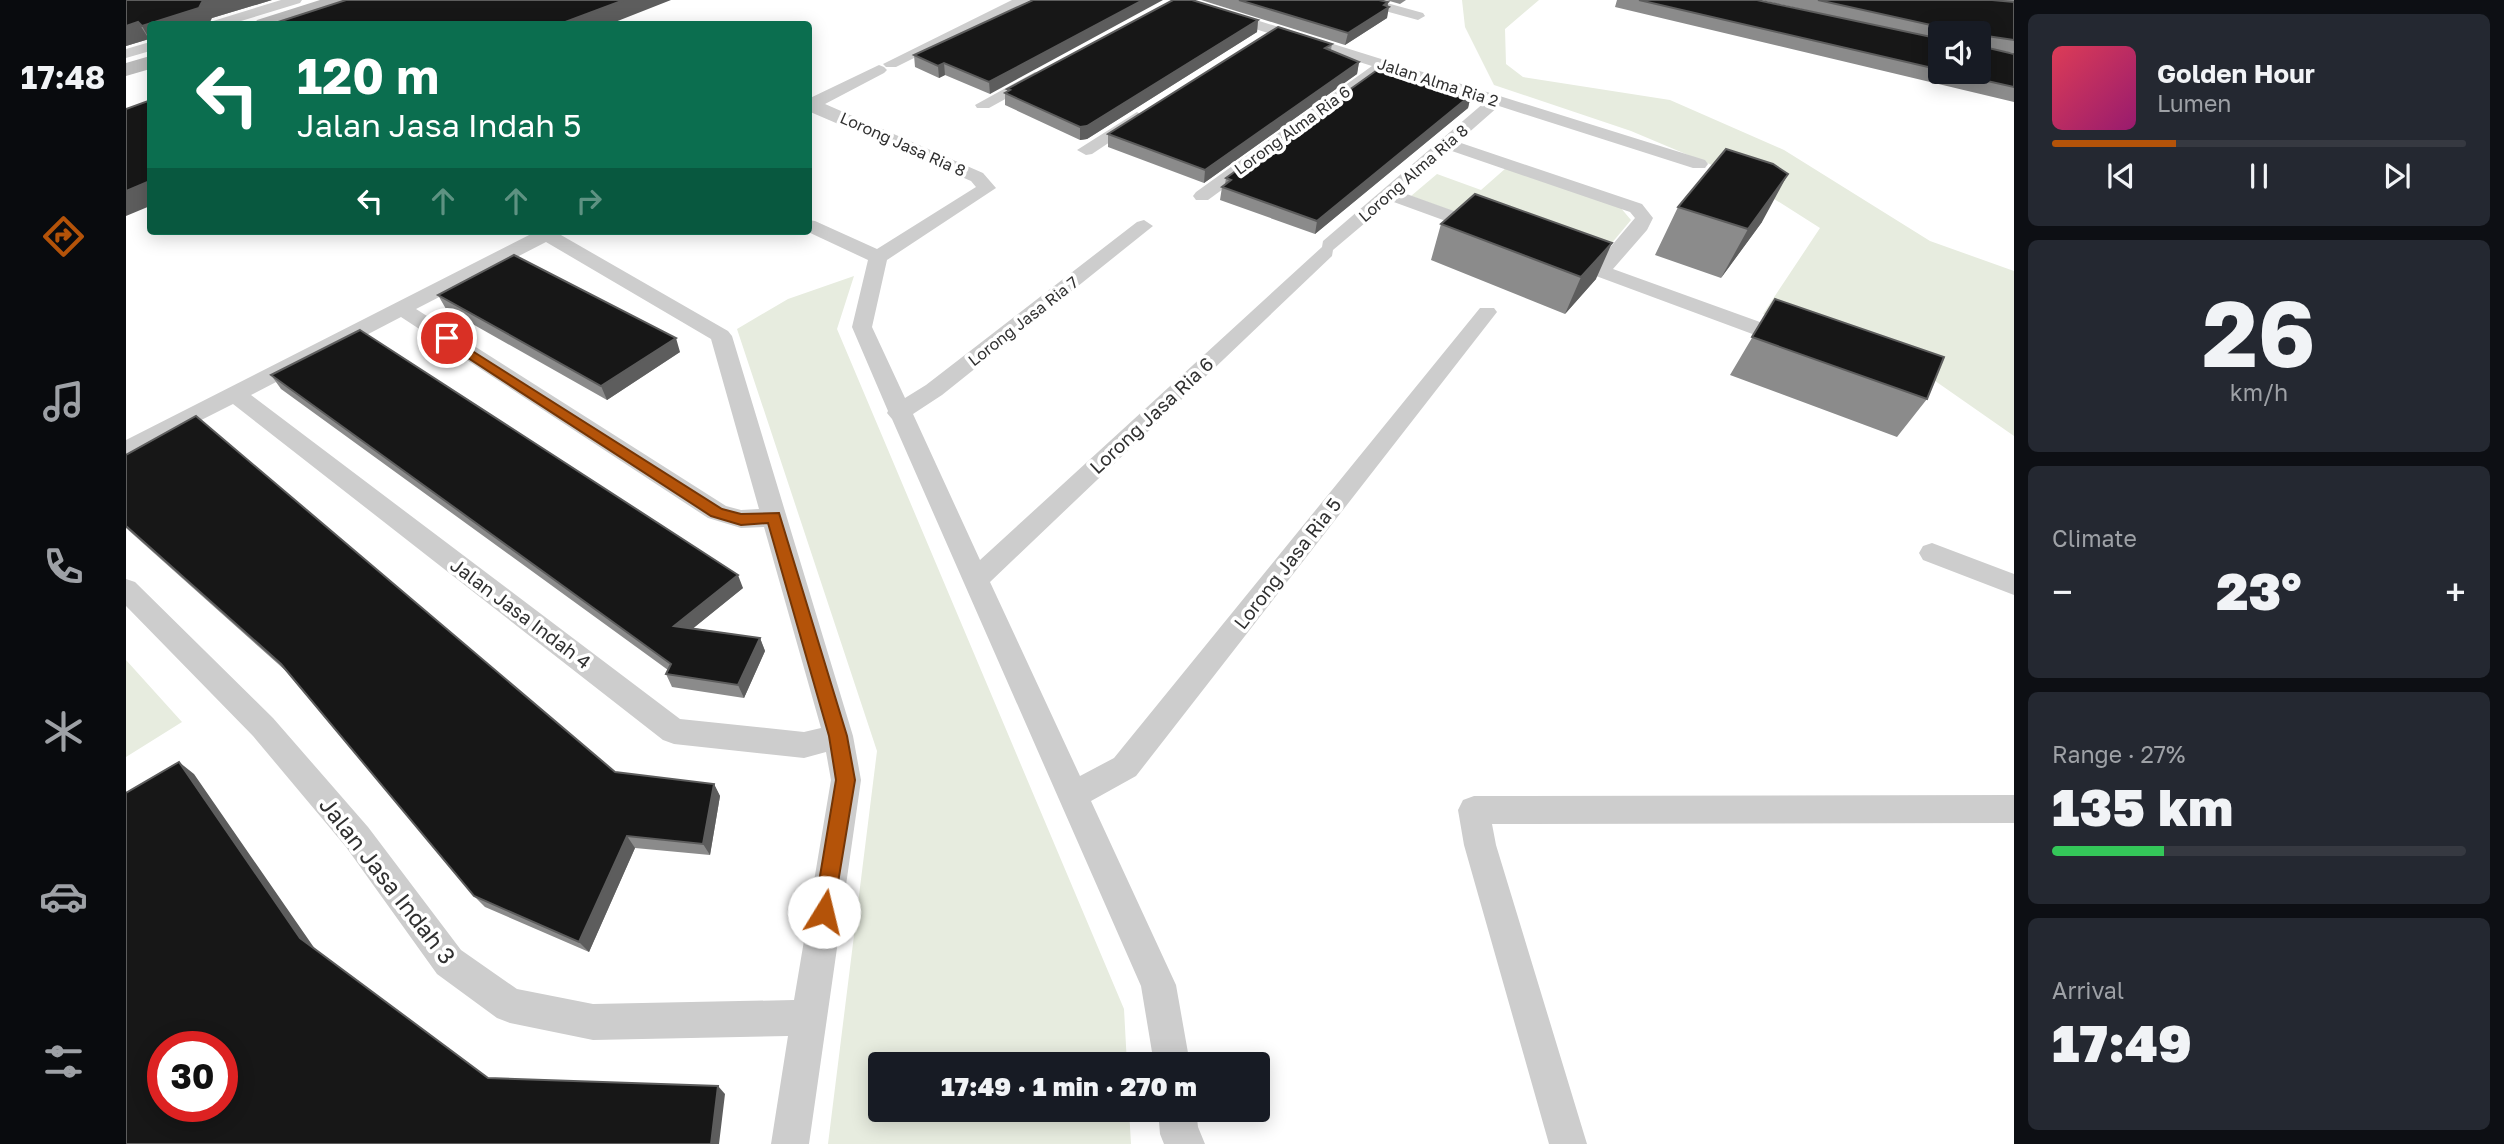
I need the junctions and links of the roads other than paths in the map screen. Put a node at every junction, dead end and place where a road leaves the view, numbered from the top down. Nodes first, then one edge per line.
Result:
1 (295, 0) edge
2 (340, 0) edge
3 (1023, 0) edge
4 (1361, 0) edge
5 (1174, 2) edge
6 (1418, 16) dead end
7 (228, 21) edge
8 (274, 21) edge
9 (1275, 30) junction
10 (1251, 45) edge
11 (147, 47) edge
12 (126, 54) edge
13 (147, 63) edge
14 (1382, 65) junction
15 (885, 67) joint
16 (126, 69) edge
17 (1044, 72) edge
18 (1496, 100) junction
19 (812, 104) edge
20 (983, 105) dead end
21 (1157, 105) edge
22 (812, 106) edge
23 (1447, 144) junction
24 (1086, 150) dead end
25 (1699, 164) dead end
26 (1389, 194) junction
27 (1202, 196) dead end
28 (1144, 226) dead end
29 (812, 227) edge
30 (1501, 234) edge
31 (544, 235) edge
32 (548, 235) edge
33 (1328, 248) joint
34 (1550, 253) edge
35 (878, 257) junction
36 (1600, 271) junction
37 (402, 309) junction
38 (1487, 312) dead end
39 (1816, 350) edge
40 (236, 396) junction
41 (898, 413) junction
42 (126, 450) edge
43 (774, 517) junction
44 (1932, 553) dead end
45 (977, 578) junction
46 (2014, 585) edge
47 (126, 590) edge
48 (838, 736) junction
49 (1072, 795) junction
50 (2014, 809) edge
51 (807, 1018) junction
52 (1170, 1052) edge
53 (1178, 1122) edge
54 (790, 1144) edge
55 (1186, 1144) edge
56 (1568, 1144) edge

1 - 7 street
2 - 8 street
3 - 15 street
4 - 6 street
5 - 9 street, Jalan Alma Ria 2
9 - 10 street
9 - 14 street, Jalan Alma Ria 2
11 - 12 street
13 - 16 street
14 - 18 street, Jalan Alma Ria 2
14 - 27 street, Lorong Alma Ria 6
15 - 19 street
17 - 20 street
18 - 23 street, Lorong Alma Ria 8
18 - 25 street, Jalan Alma Ria 2
21 - 24 street
22 - 35 street, Lorong Jasa Ria 8
23 - 26 street, Lorong Alma Ria 8
23 - 36 street
26 - 30 street
26 - 33 street, Lorong Alma Ria 8
28 - 41 street, Lorong Jasa Ria 7
29 - 35 street
31 - 37 street
32 - 43 street
33 - 45 street, Lorong Jasa Ria 6
34 - 36 street
35 - 41 street
36 - 39 street
37 - 40 street
37 - 43 street
38 - 49 street, Lorong Jasa Ria 5
40 - 42 street
40 - 48 street, Jalan Jasa Indah 4
41 - 45 street
43 - 48 street
44 - 46 street
45 - 49 street
47 - 51 street, Jalan Jasa Indah 3
48 - 51 street
49 - 52 street
50 - 56 street
51 - 54 street
53 - 55 street

